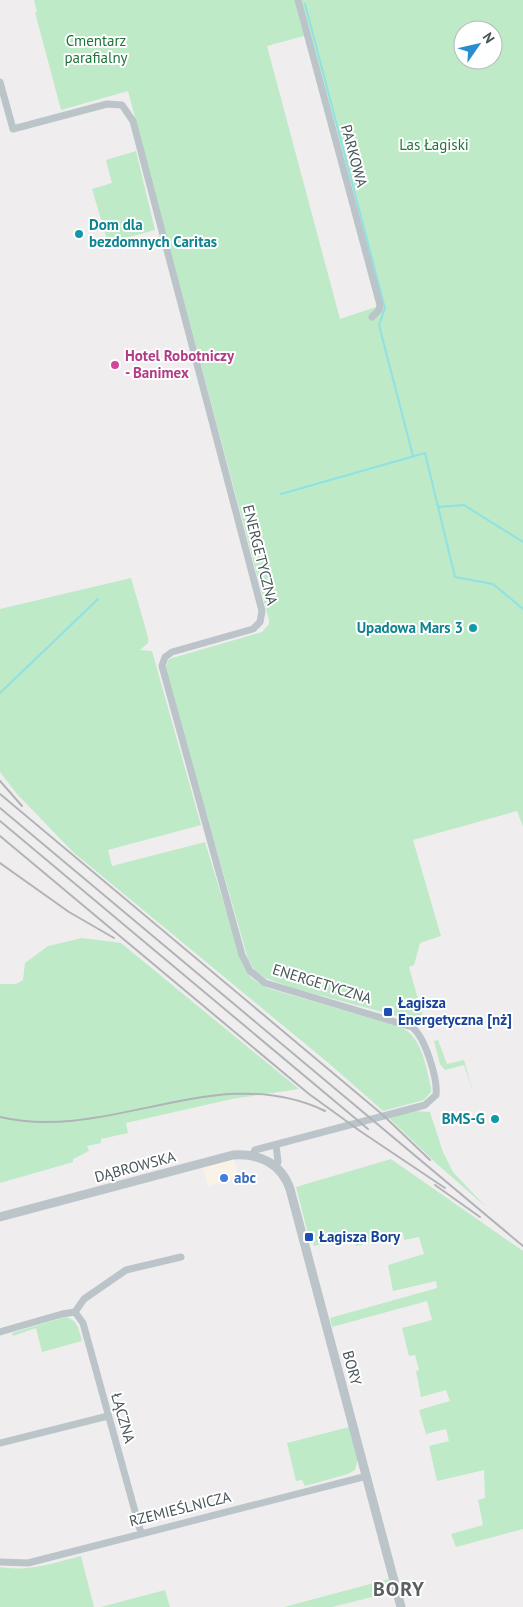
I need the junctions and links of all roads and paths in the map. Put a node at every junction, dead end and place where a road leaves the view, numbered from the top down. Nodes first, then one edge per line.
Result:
1 (298, 0) edge
2 (0, 82) edge
3 (372, 317) dead end
4 (406, 1024) joint
5 (276, 1145) junction
6 (252, 1155) junction
7 (276, 1166) junction
8 (0, 1217) edge
9 (181, 1257) dead end
10 (75, 1312) junction
11 (0, 1332) edge
12 (108, 1416) junction
13 (0, 1443) edge
14 (367, 1476) junction
15 (141, 1533) junction
16 (0, 1562) edge
17 (401, 1607) edge

1 - 3 street, PARKOWA
2 - 4 street, ENERGETYCZNA
4 - 5 street, DĄBROWSKA
5 - 6 street, DĄBROWSKA
5 - 7 street
6 - 7 street
6 - 8 street, DĄBROWSKA
7 - 14 street, BORY
9 - 10 street
10 - 11 street
10 - 12 street, ŁĄCZNA
12 - 13 street
12 - 15 street, ŁĄCZNA
14 - 15 street, RZEMIEŚLNICZA
14 - 17 street, BORY
15 - 16 street, RZEMIEŚLNICZA

